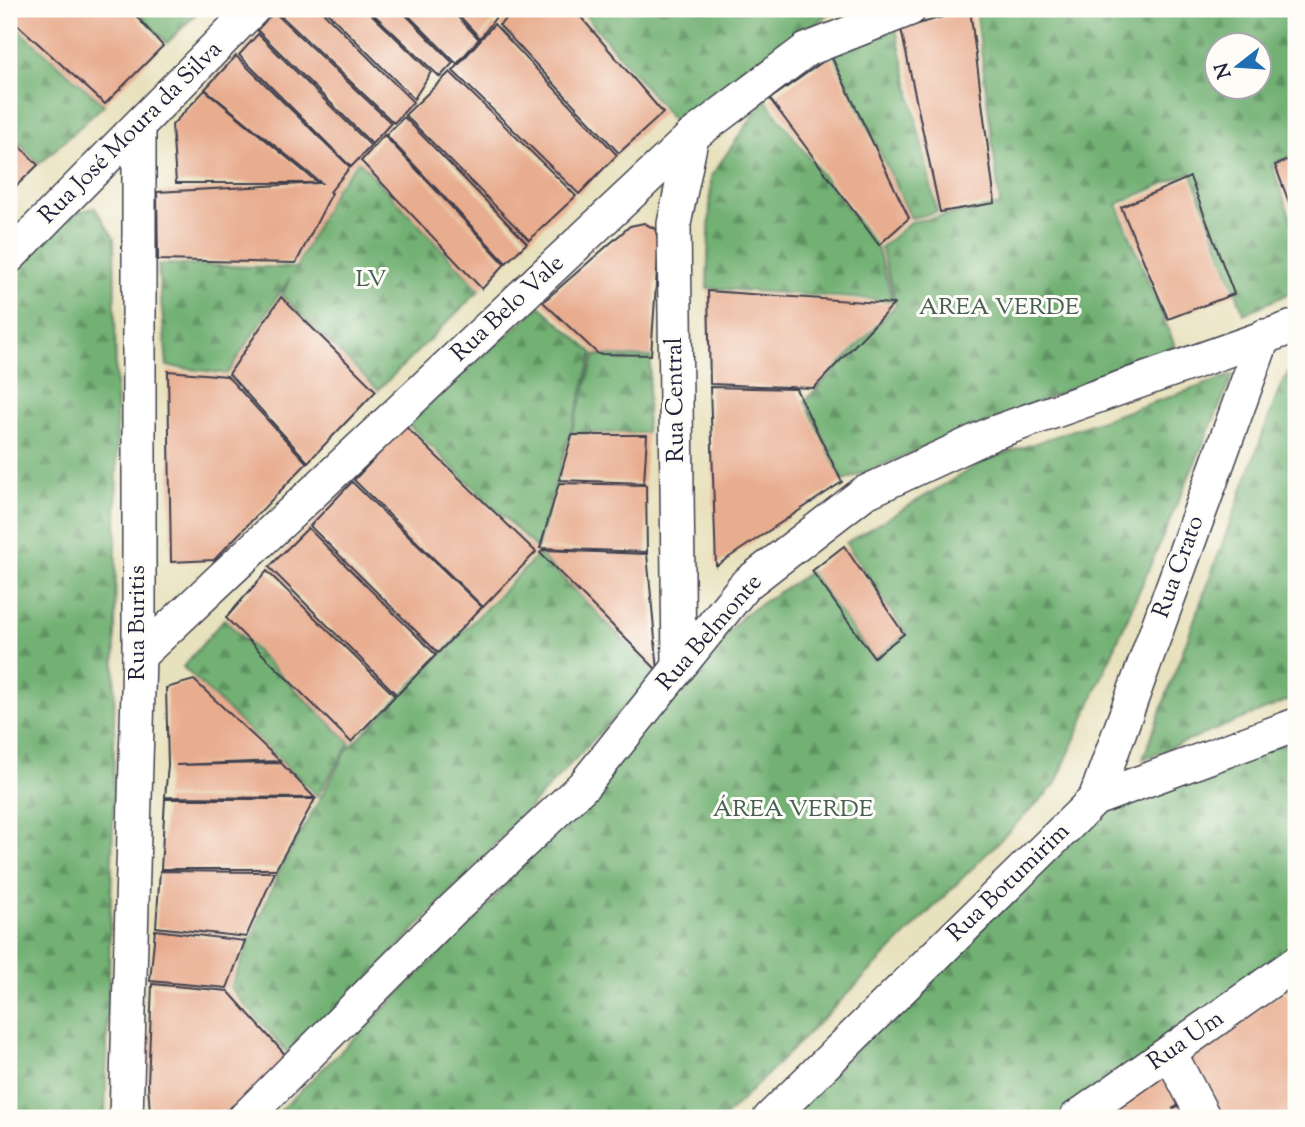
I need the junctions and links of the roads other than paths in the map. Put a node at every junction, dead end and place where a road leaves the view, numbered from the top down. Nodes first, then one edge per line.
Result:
1 (253, 9) edge
2 (911, 9) edge
3 (139, 128) junction
4 (692, 136) junction
5 (9, 257) edge
6 (1296, 326) edge
7 (1264, 336) junction
8 (139, 656) junction
9 (679, 666) junction
10 (1296, 725) edge
11 (1095, 799) junction
12 (1296, 963) edge
13 (1170, 1053) junction
14 (126, 1118) edge
15 (245, 1118) edge
16 (769, 1118) edge
17 (1076, 1118) edge
18 (1204, 1118) edge

1 - 3 street, Rua José Moura da Silva
2 - 4 street, Rua Belo Vale
3 - 5 street, Rua José Moura da Silva
3 - 8 street, Rua Buritis
4 - 8 street, Rua Belo Vale
4 - 9 street, Rua Central
6 - 7 street, Rua Belmonte
7 - 9 street, Rua Belmonte
7 - 11 street, Rua Crato
8 - 14 street, Rua Buritis
9 - 15 street, Rua Belmonte
10 - 11 street, Rua Botumirim
11 - 16 street, Rua Botumirim
12 - 13 street, Rua Um
13 - 17 street, Rua Um
13 - 18 street

